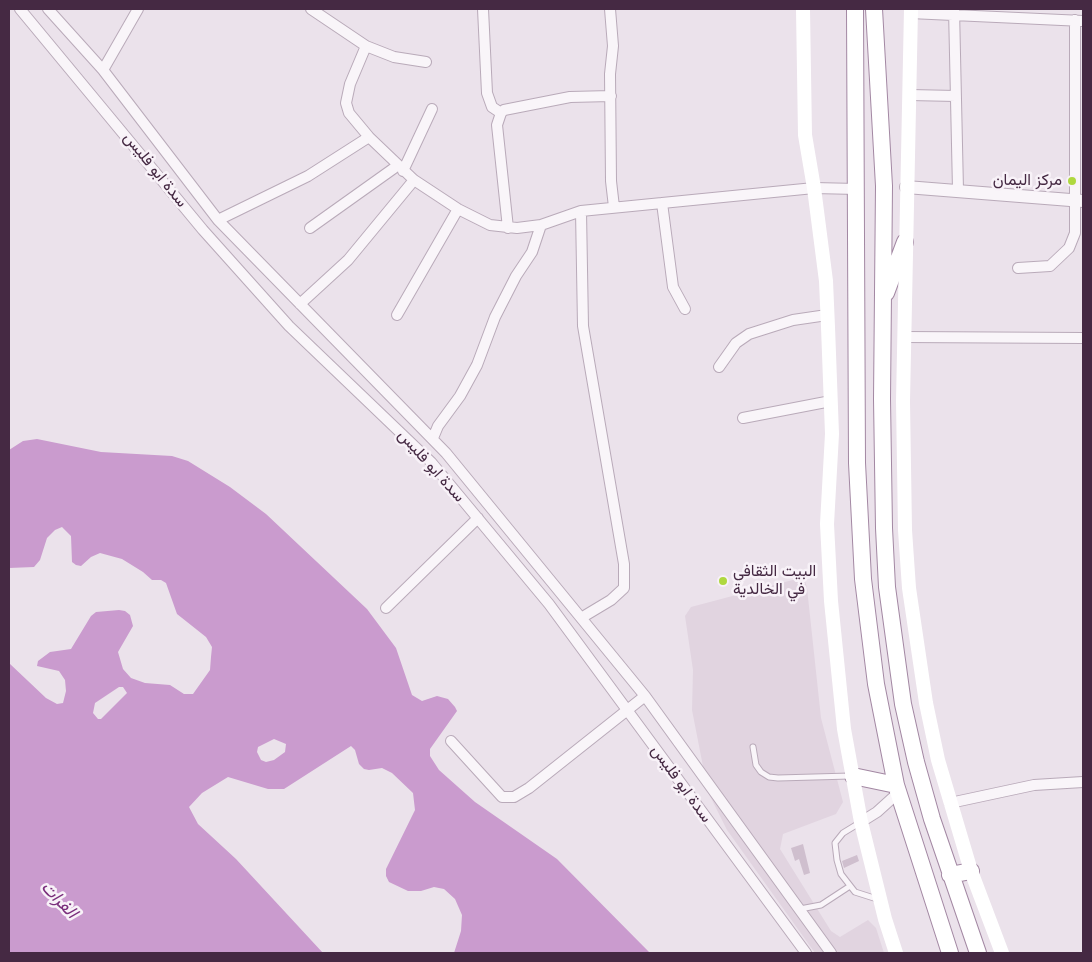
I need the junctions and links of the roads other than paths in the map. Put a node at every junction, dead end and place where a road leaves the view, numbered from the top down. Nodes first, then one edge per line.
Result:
1 (20, 9) edge
2 (48, 9) edge
3 (138, 9) edge
4 (311, 9) edge
5 (483, 9) edge
6 (610, 9) edge
7 (803, 9) edge
8 (855, 9) edge
9 (874, 9) edge
10 (910, 11) edge
11 (954, 12) edge
12 (1045, 14) edge
13 (1079, 20) edge
14 (366, 46) junction
15 (426, 62) dead end
16 (103, 70) junction
17 (1079, 87) edge
18 (910, 95) junction
19 (611, 96) junction
20 (956, 96) junction
21 (432, 109) dead end
22 (501, 113) junction
23 (369, 137) junction
24 (1079, 154) edge
25 (400, 168) junction
26 (414, 180) junction
27 (906, 187) junction
28 (814, 188) junction
29 (857, 189) junction
30 (958, 190) junction
31 (1079, 201) edge
32 (662, 204) junction
33 (614, 208) junction
34 (458, 209) junction
35 (581, 210) junction
36 (218, 220) junction
37 (541, 225) junction
38 (310, 228) dead end
39 (508, 228) junction
40 (905, 242) junction
41 (1018, 268) dead end
42 (300, 304) junction
43 (881, 307) junction
44 (685, 308) dead end
45 (397, 315) dead end
46 (827, 315) junction
47 (904, 336) junction
48 (1083, 338) edge
49 (719, 367) dead end
50 (831, 401) junction
51 (743, 418) dead end
52 (433, 438) junction
53 (478, 518) junction
54 (860, 527) junction
55 (884, 528) junction
56 (386, 608) dead end
57 (581, 618) junction
58 (645, 696) junction
59 (627, 710) junction
60 (451, 741) dead end
61 (753, 747) dead end
62 (853, 776) junction
63 (1083, 782) edge
64 (897, 789) junction
65 (950, 802) junction
66 (861, 822) junction
67 (971, 871) junction
68 (950, 875) junction
69 (850, 886) junction
70 (880, 900) junction
71 (800, 909) junction
72 (806, 953) edge
73 (831, 953) edge
74 (896, 953) edge
75 (950, 953) edge
76 (978, 953) edge
77 (1002, 953) edge

1 - 53 street, سدة ابو فليس
2 - 16 street, سدة ابو فليس
3 - 16 street
4 - 14 street
5 - 22 street
6 - 19 street
7 - 28 main road
8 - 29 highway
9 - 43 highway
10 - 11 street
10 - 18 main road
11 - 12 street
11 - 20 street
12 - 13 street
13 - 17 street
14 - 15 street
14 - 23 street
16 - 36 street, سدة ابو فليس
17 - 24 street
18 - 20 street
18 - 27 main road
19 - 22 street
19 - 33 street
20 - 30 street
21 - 25 street
22 - 39 street
23 - 25 street
23 - 36 street
24 - 31 street
25 - 26 street
25 - 38 street
26 - 34 street
26 - 42 street
27 - 30 street
27 - 40 main road
28 - 29 street
28 - 32 street
28 - 46 main road
29 - 54 highway
30 - 31 street
31 - 41 street
32 - 33 street
32 - 44 street
33 - 35 street
34 - 39 street
34 - 45 street
35 - 37 street
35 - 57 street
36 - 42 street, سدة ابو فليس
37 - 39 street
37 - 52 street
40 - 43 highway
40 - 47 main road
42 - 52 street, سدة ابو فليس
43 - 55 highway
46 - 49 street
46 - 50 main road
47 - 48 street
47 - 65 main road
50 - 51 street
50 - 62 main road
52 - 57 street, سدة ابو فليس
53 - 56 street
53 - 59 street, سدة ابو فليس
54 - 55 highway
54 - 64 highway
55 - 68 highway
57 - 58 street, سدة ابو فليس
58 - 59 street
58 - 71 street, سدة ابو فليس
59 - 60 street
59 - 72 street, سدة ابو فليس
61 - 62 lane
62 - 64 highway
62 - 66 main road
63 - 65 street
64 - 66 street
64 - 75 highway
65 - 67 main road
66 - 69 lane
66 - 70 main road
67 - 68 highway
67 - 77 main road
68 - 76 highway
69 - 70 lane
69 - 71 lane
70 - 74 main road
71 - 73 street, سدة ابو فليس

